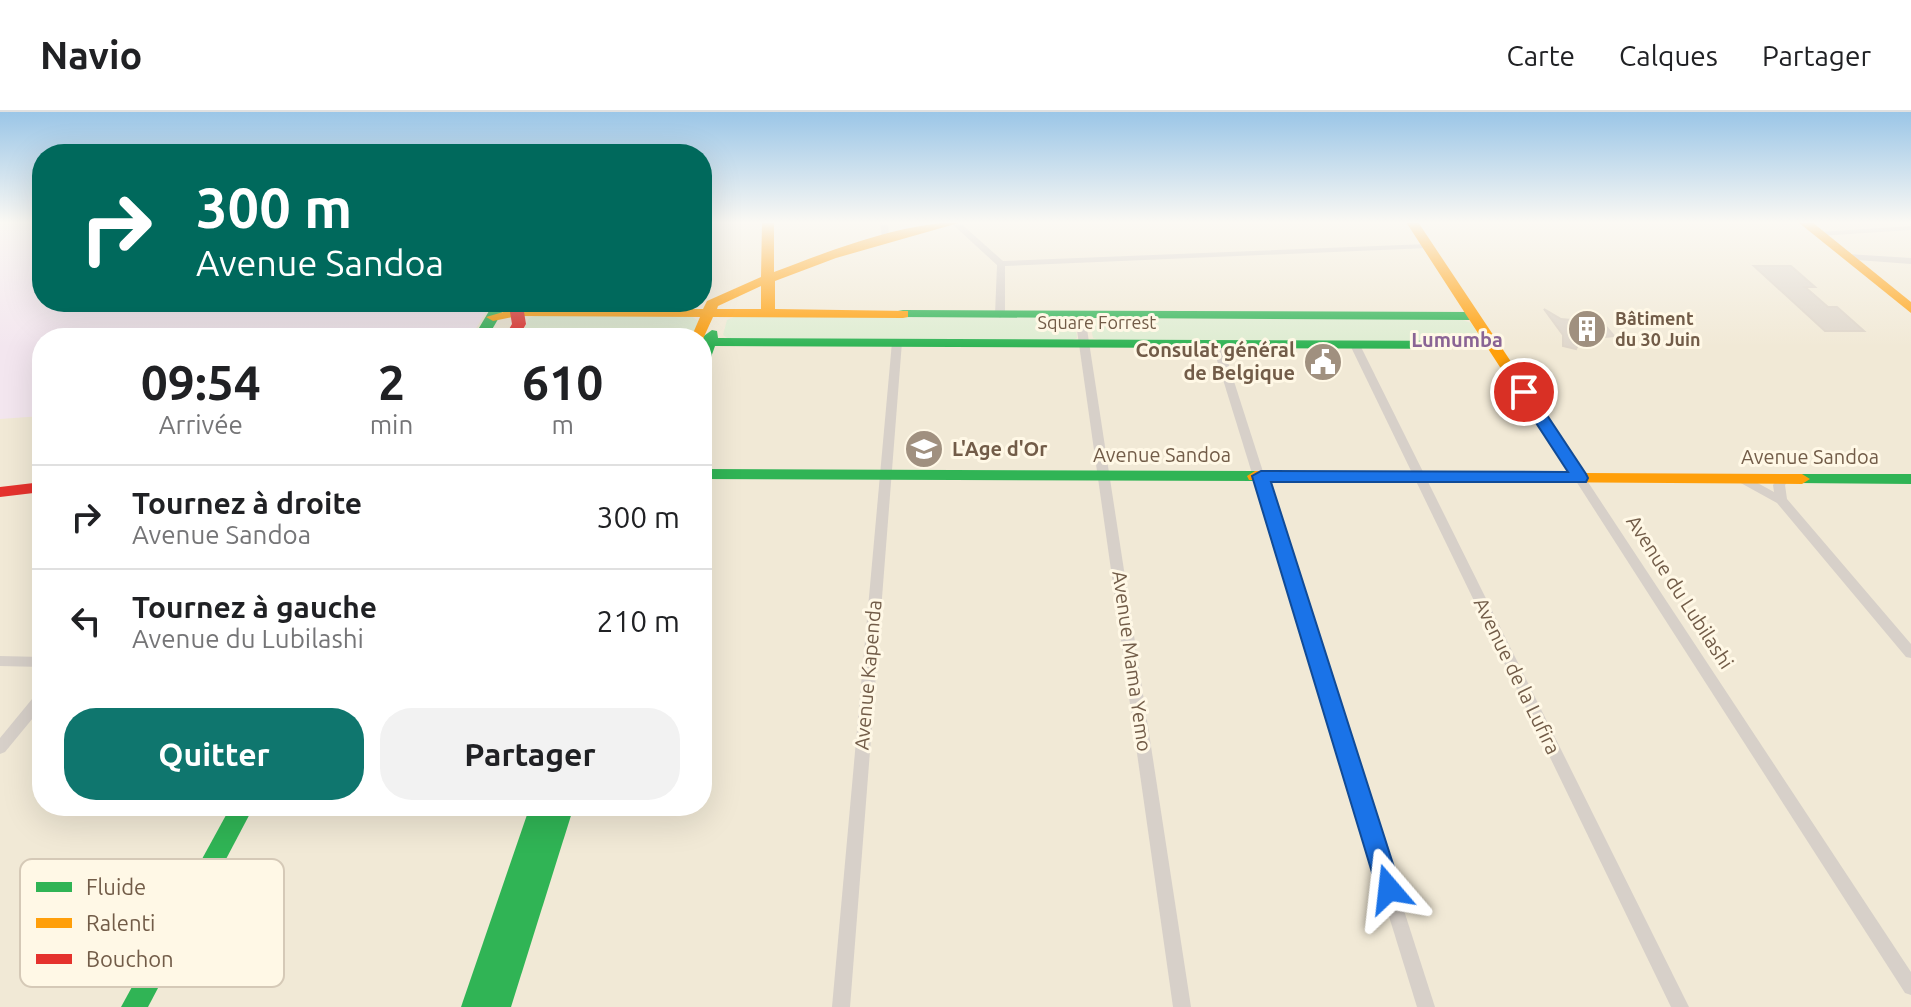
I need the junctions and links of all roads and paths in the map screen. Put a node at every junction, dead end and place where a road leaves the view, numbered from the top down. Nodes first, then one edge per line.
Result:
1 (766, 264) edge
2 (800, 264) edge
3 (1001, 264) joint
4 (1007, 264) edge
5 (1438, 264) edge
6 (1855, 264) edge
7 (766, 277) junction
8 (714, 309) junction
9 (1911, 309) edge
10 (504, 312) edge
11 (509, 312) edge
12 (768, 314) junction
13 (1000, 315) junction
14 (1080, 316) junction
15 (1472, 316) junction
16 (490, 328) edge
17 (517, 328) edge
18 (707, 328) edge
19 (712, 341) edge
20 (897, 342) junction
21 (1086, 343) junction
22 (1217, 344) junction
23 (1355, 345) junction
24 (1492, 345) junction
25 (712, 474) edge
26 (885, 476) junction
27 (1261, 476) junction
28 (1105, 477) junction
29 (1420, 477) junction
30 (1580, 478) junction
31 (1743, 479) junction
32 (1911, 479) edge
33 (1783, 480) junction
34 (32, 488) edge
35 (0, 492) edge
36 (1781, 500) junction
37 (1911, 653) edge
38 (0, 661) edge
39 (32, 662) edge
40 (32, 709) edge
41 (0, 748) edge
42 (238, 816) edge
43 (538, 816) edge
44 (560, 816) edge
45 (214, 859) edge
46 (145, 987) edge
47 (1911, 987) edge
48 (134, 1007) edge
49 (474, 1007) edge
50 (498, 1007) edge
51 (841, 1007) edge
52 (1182, 1007) edge
53 (1426, 1007) edge
54 (1680, 1007) edge

1 - 7 street
2 - 7 street
3 - 4 street
3 - 13 street
5 - 15 street, Avenue du Lubilashi
6 - 9 street
7 - 8 street
7 - 12 street
8 - 12 street, Square Forrest
8 - 18 street
10 - 16 street
11 - 17 street
12 - 13 street, Square Forrest
13 - 14 street, Square Forrest
14 - 15 street, Square Forrest
14 - 21 street, Avenue Mama Yemo
15 - 24 street, Avenue du Lubilashi
19 - 20 street, Square Forrest
20 - 21 street, Square Forrest
20 - 26 street, Avenue Kapenda
21 - 22 street, Square Forrest
21 - 28 street, Avenue Mama Yemo
22 - 23 street, Square Forrest
22 - 27 street
23 - 24 street, Square Forrest
23 - 29 street, Avenue de la Lufira
24 - 30 street, Avenue du Lubilashi
25 - 26 street, Avenue Sandoa
26 - 28 street, Avenue Sandoa
26 - 51 street, Avenue Kapenda
27 - 28 street, Avenue Sandoa
27 - 29 street, Avenue Sandoa
27 - 53 street
28 - 52 street, Avenue Mama Yemo
29 - 30 street, Avenue Sandoa
29 - 54 street, Avenue de la Lufira
30 - 31 street, Avenue Sandoa
30 - 47 street, Avenue du Lubilashi
31 - 33 street, Avenue Sandoa
31 - 36 street
32 - 33 street, Avenue Sandoa
33 - 36 street
34 - 35 street
36 - 37 street
38 - 39 street
40 - 41 street
42 - 45 street
43 - 49 street
44 - 50 street
46 - 48 street

